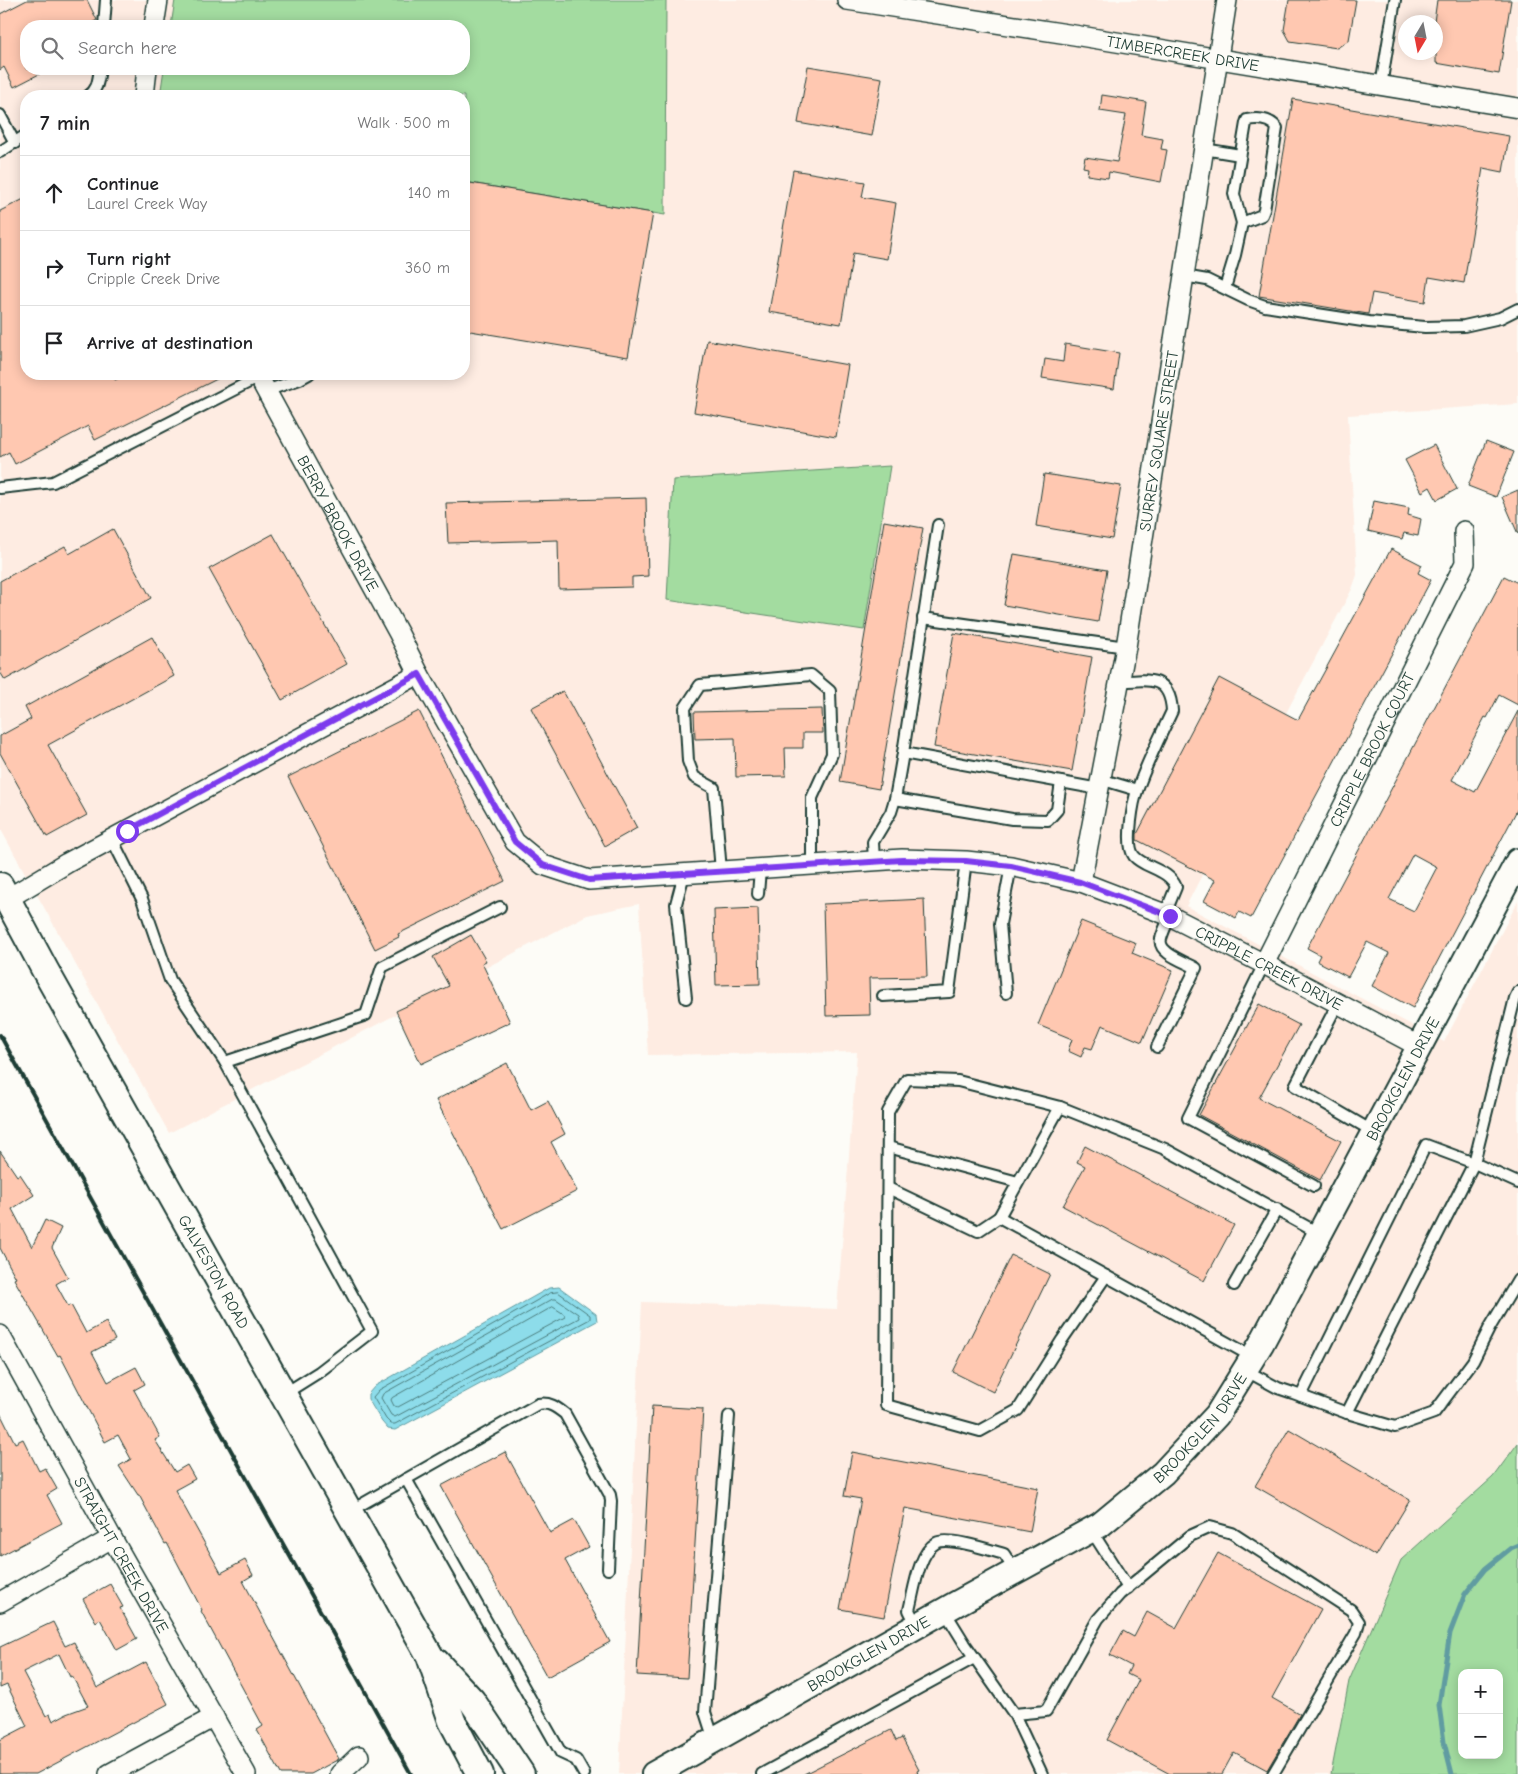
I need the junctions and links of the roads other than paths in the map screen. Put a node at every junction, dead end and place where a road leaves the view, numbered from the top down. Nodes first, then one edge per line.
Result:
1 (106, 0) edge
2 (158, 0) edge
3 (847, 0) edge
4 (1227, 0) edge
5 (1395, 0) edge
6 (104, 20) edge
7 (155, 20) edge
8 (1218, 58) junction
9 (99, 75) edge
10 (146, 75) edge
11 (1381, 86) junction
12 (96, 90) edge
13 (145, 90) edge
14 (1518, 108) edge
15 (0, 116) edge
16 (20, 140) edge
17 (15, 143) junction
18 (1204, 149) junction
19 (0, 152) edge
20 (1240, 155) junction
21 (1242, 222) junction
22 (1184, 276) junction
23 (1225, 288) junction
24 (1518, 309) edge
25 (280, 380) edge
26 (260, 381) edge
27 (0, 488) edge
28 (938, 525) dead end
29 (1464, 531) dead end
30 (923, 618) junction
31 (1126, 647) junction
32 (419, 674) junction
33 (1120, 682) junction
34 (903, 753) junction
35 (1062, 782) junction
36 (1100, 784) junction
37 (1137, 790) junction
38 (896, 798) junction
39 (112, 839) junction
40 (874, 861) junction
41 (966, 861) junction
42 (1518, 861) edge
43 (812, 865) junction
44 (1011, 866) junction
45 (760, 869) junction
46 (721, 871) junction
47 (684, 874) junction
48 (1080, 882) junction
49 (4, 892) edge
50 (758, 894) dead end
51 (500, 907) dead end
52 (1167, 915) junction
53 (1264, 964) junction
54 (1518, 992) edge
55 (1006, 993) dead end
56 (883, 996) dead end
57 (686, 998) dead end
58 (1338, 1003) junction
59 (1157, 1047) dead end
60 (1420, 1047) junction
61 (225, 1062) junction
62 (1060, 1107) junction
63 (1374, 1132) junction
64 (888, 1147) junction
65 (1474, 1163) junction
66 (1018, 1182) junction
67 (1518, 1183) edge
68 (1314, 1186) dead end
69 (888, 1188) junction
70 (1277, 1209) junction
71 (999, 1217) junction
72 (1320, 1234) junction
73 (1106, 1276) junction
74 (1518, 1280) edge
75 (1234, 1285) dead end
76 (0, 1336) edge
77 (5, 1356) edge
78 (1249, 1364) junction
79 (283, 1394) junction
80 (1301, 1396) junction
81 (1347, 1413) junction
82 (729, 1416) dead end
83 (406, 1479) junction
84 (349, 1512) junction
85 (1091, 1530) junction
86 (112, 1538) junction
87 (608, 1569) dead end
88 (1015, 1571) junction
89 (1128, 1588) junction
90 (0, 1602) edge
91 (944, 1610) junction
92 (917, 1626) junction
93 (430, 1656) junction
94 (974, 1658) junction
95 (1014, 1714) junction
96 (214, 1717) junction
97 (714, 1741) junction
98 (358, 1756) dead end
99 (109, 1774) edge
100 (246, 1774) edge
101 (340, 1774) edge
102 (480, 1774) edge
103 (520, 1774) edge
104 (584, 1774) edge
105 (654, 1774) edge
106 (762, 1774) edge
107 (1042, 1774) edge
108 (1273, 1774) edge

1 - 6 lane
2 - 7 street
3 - 8 street, TIMBERCREEK DRIVE
4 - 8 street, SURREY SQUARE STREET
5 - 11 lane
8 - 11 street, TIMBERCREEK DRIVE
8 - 18 street, SURREY SQUARE STREET
9 - 12 lane
10 - 13 street
11 - 14 street, TIMBERCREEK DRIVE
15 - 17 lane
16 - 17 lane
17 - 19 lane
18 - 20 lane
18 - 22 street, SURREY SQUARE STREET
20 - 21 lane
20 - 21 lane
21 - 23 lane
22 - 23 lane
22 - 31 street, SURREY SQUARE STREET
23 - 24 lane
25 - 26 lane
26 - 27 lane
26 - 32 street, BERRY BROOK DRIVE
28 - 30 lane
29 - 53 street, CRIPPLE BROOK COURT
30 - 31 lane
30 - 34 lane
31 - 33 street, SURREY SQUARE STREET
32 - 39 street
32 - 47 street, CRIPPLE CREEK DRIVE
33 - 36 street, SURREY SQUARE STREET
33 - 37 lane
34 - 35 lane
34 - 38 lane
35 - 36 lane
35 - 38 lane
36 - 37 lane
36 - 48 street, SURREY SQUARE STREET
37 - 52 lane
38 - 40 lane
39 - 49 street
39 - 61 lane
40 - 41 street, CRIPPLE CREEK DRIVE
40 - 43 street, CRIPPLE CREEK DRIVE
41 - 44 street, CRIPPLE CREEK DRIVE
41 - 56 lane
42 - 60 street, BROOKGLEN DRIVE
43 - 45 street, CRIPPLE CREEK DRIVE
43 - 46 lane
44 - 48 street, CRIPPLE CREEK DRIVE
44 - 55 lane
45 - 46 street, CRIPPLE CREEK DRIVE
45 - 50 lane
46 - 47 street, CRIPPLE CREEK DRIVE
47 - 57 lane
48 - 52 street, CRIPPLE CREEK DRIVE
49 - 79 main road, GALVESTON ROAD
51 - 61 lane
52 - 53 street, CRIPPLE CREEK DRIVE
52 - 59 lane
53 - 58 street, CRIPPLE CREEK DRIVE
53 - 68 lane
54 - 65 lane
58 - 60 street, CRIPPLE CREEK DRIVE
58 - 63 lane
60 - 63 street, BROOKGLEN DRIVE
61 - 79 lane
62 - 64 lane
62 - 66 lane
62 - 70 lane
63 - 72 street, BROOKGLEN DRIVE
64 - 66 lane
64 - 69 lane
65 - 67 lane
65 - 80 lane
65 - 81 lane
66 - 71 lane
69 - 71 lane
69 - 73 lane
70 - 72 lane
70 - 75 lane
71 - 73 lane
72 - 78 street, BROOKGLEN DRIVE
73 - 78 lane
74 - 81 lane
76 - 77 street, STRAIGHT CREEK DRIVE
77 - 86 street, STRAIGHT CREEK DRIVE
78 - 80 lane
78 - 85 street, BROOKGLEN DRIVE
79 - 84 main road, GALVESTON ROAD
80 - 81 lane
82 - 97 lane
83 - 84 lane
83 - 87 lane
83 - 104 lane
84 - 93 main road, GALVESTON ROAD
85 - 88 street, BROOKGLEN DRIVE
85 - 89 lane
86 - 90 street
86 - 96 street, STRAIGHT CREEK DRIVE
88 - 91 street, BROOKGLEN DRIVE
88 - 92 lane
89 - 95 lane
89 - 108 lane
91 - 92 street, BROOKGLEN DRIVE
91 - 94 lane
92 - 97 street, BROOKGLEN DRIVE
93 - 102 main road, GALVESTON ROAD
93 - 103 main road, GALVESTON ROAD
94 - 95 lane
94 - 106 lane
95 - 107 lane
96 - 99 street
96 - 100 street, STRAIGHT CREEK DRIVE
97 - 105 street, BROOKGLEN DRIVE
98 - 101 street

